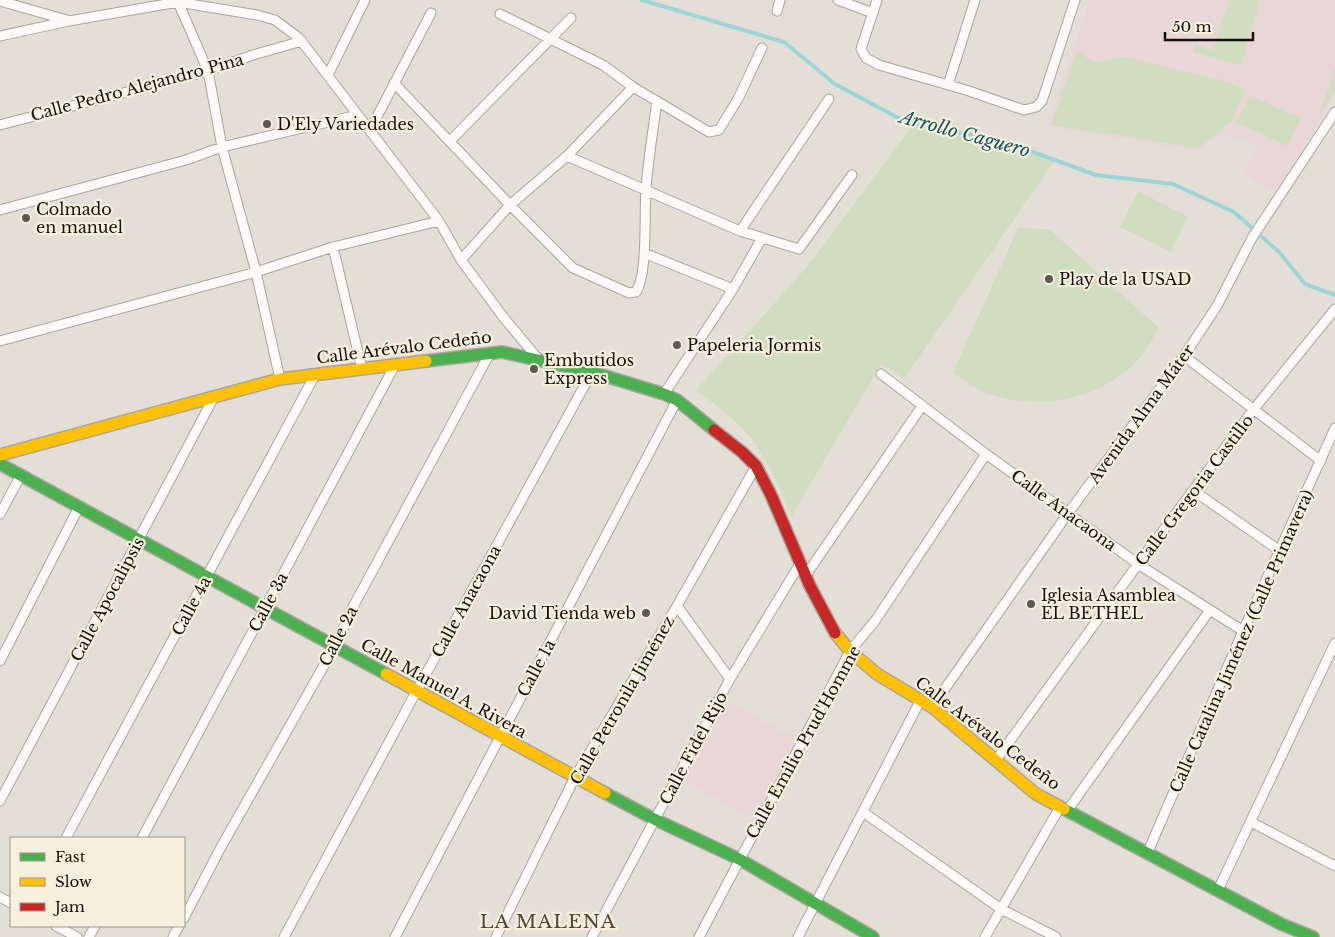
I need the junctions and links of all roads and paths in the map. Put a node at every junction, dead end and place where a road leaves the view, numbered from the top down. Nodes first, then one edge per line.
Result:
1 (365, 0) edge
2 (780, 0) edge
3 (838, 0) edge
4 (877, 0) edge
5 (975, 0) edge
6 (1075, 0) edge
7 (0, 1) edge
8 (178, 1) edge
9 (777, 11) dead end
10 (431, 13) dead end
11 (873, 13) junction
12 (500, 14) dead end
13 (572, 18) dead end
14 (69, 21) junction
15 (0, 36) edge
16 (550, 39) junction
17 (302, 41) junction
18 (762, 48) dead end
19 (208, 72) junction
20 (328, 75) junction
21 (394, 83) junction
22 (948, 84) junction
23 (633, 88) junction
24 (829, 99) dead end
25 (656, 101) junction
26 (1335, 112) edge
27 (358, 115) junction
28 (0, 125) edge
29 (370, 130) junction
30 (450, 141) junction
31 (222, 147) junction
32 (567, 156) junction
33 (852, 175) dead end
34 (646, 190) junction
35 (510, 205) junction
36 (0, 210) edge
37 (439, 221) junction
38 (740, 231) junction
39 (762, 238) junction
40 (333, 247) junction
41 (644, 253) junction
42 (461, 260) junction
43 (256, 272) junction
44 (733, 289) junction
45 (1335, 309) edge
46 (0, 341) edge
47 (490, 353) junction
48 (1184, 356) junction
49 (539, 360) junction
50 (395, 365) junction
51 (362, 369) junction
52 (592, 372) junction
53 (881, 374) dead end
54 (315, 375) junction
55 (280, 379) junction
56 (664, 394) junction
57 (214, 397) junction
58 (677, 400) junction
59 (922, 406) junction
60 (1254, 409) junction
61 (1335, 428) edge
62 (986, 454) junction
63 (0, 455) edge
64 (1320, 461) junction
65 (0, 464) edge
66 (756, 466) junction
67 (21, 476) junction
68 (1194, 491) junction
69 (80, 507) junction
70 (1069, 512) junction
71 (0, 514) edge
72 (138, 539) junction
73 (1280, 551) junction
74 (801, 562) junction
75 (1138, 564) junction
76 (806, 574) junction
77 (207, 576) junction
78 (677, 606) junction
79 (265, 608) junction
80 (1210, 610) junction
81 (1243, 631) junction
82 (1335, 644) edge
83 (335, 646) junction
84 (850, 651) junction
85 (0, 662) edge
86 (730, 679) junction
87 (416, 692) junction
88 (920, 701) junction
89 (932, 707) junction
90 (500, 737) junction
91 (996, 760) junction
92 (575, 778) junction
93 (0, 801) edge
94 (1064, 809) junction
95 (863, 812) junction
96 (654, 819) junction
97 (1250, 822) junction
98 (67, 837) edge
99 (143, 837) edge
100 (1147, 854) junction
101 (739, 859) junction
102 (1335, 866) edge
103 (1218, 890) junction
104 (815, 904) junction
105 (1001, 909) junction
106 (185, 916) edge
107 (58, 927) edge
108 (78, 937) edge
109 (284, 937) edge
110 (395, 937) edge
111 (496, 937) edge
112 (592, 937) edge
113 (699, 937) edge
114 (798, 937) edge
115 (873, 937) edge
116 (985, 937) edge
117 (1056, 937) edge
118 (1313, 937) edge

1 - 20 street
2 - 9 street
3 - 11 street
4 - 11 street
5 - 22 street
6 - 22 street
7 - 14 street
8 - 14 street
8 - 17 street
8 - 19 street
10 - 21 street
11 - 22 street
12 - 16 street
13 - 16 street
14 - 15 street
16 - 23 street
16 - 30 street
17 - 19 street, Calle Pedro Alejandro Pina
17 - 20 street
18 - 25 street
19 - 28 street, Calle Pedro Alejandro Pina
19 - 31 street
20 - 27 street
21 - 29 street
21 - 30 street
23 - 25 street
23 - 32 street
24 - 38 street
25 - 34 street
26 - 48 street, Avenida Alma Máter
27 - 29 street
27 - 31 street
29 - 37 street
30 - 35 street
31 - 36 street
31 - 43 street
32 - 34 street
32 - 35 street
33 - 39 street
34 - 38 street
34 - 41 street
35 - 41 street
35 - 42 street
37 - 40 street
37 - 42 street
38 - 39 street
39 - 44 street
40 - 43 street
40 - 51 street
41 - 44 street
42 - 49 street
43 - 46 street
43 - 55 street
44 - 56 street
45 - 60 street, Calle Gregoria Castillo
47 - 49 street, Calle Arévalo Cedeño
47 - 50 street, Calle Arévalo Cedeño
47 - 83 street, Calle 2a
48 - 60 street
48 - 70 street, Avenida Alma Máter
49 - 52 street, Calle Arévalo Cedeño
50 - 51 street, Calle Arévalo Cedeño
50 - 79 street, Calle 3a
51 - 54 street, Calle Arévalo Cedeño
52 - 56 street, Calle Arévalo Cedeño
52 - 87 street, Calle Anacaona
53 - 59 street, Calle Anacaona
54 - 55 street, Calle Arévalo Cedeño
54 - 77 street, Calle 4a
55 - 57 street, Calle Arévalo Cedeño
56 - 58 street, Calle Arévalo Cedeño
57 - 63 street, Calle Arévalo Cedeño
57 - 72 street, Calle Apocalipsis
58 - 66 street, Calle Arévalo Cedeño
58 - 90 street, Calle 1a
59 - 62 street, Calle Anacaona
59 - 76 street
60 - 64 street
60 - 68 street, Calle Gregoria Castillo
61 - 64 street, Calle Catalina Jiménez (Calle Primavera)
62 - 70 street, Calle Anacaona
62 - 84 street, Calle Emilio Prud'Homme
64 - 73 street, Calle Catalina Jiménez (Calle Primavera)
65 - 67 street, Calle Manuel A. Rivera
66 - 74 street, Calle Arévalo Cedeño
66 - 78 street, Calle Petronila Jiménez
67 - 69 street, Calle Manuel A. Rivera
67 - 71 street
68 - 73 street
68 - 75 street, Calle Gregoria Castillo
69 - 72 street, Calle Manuel A. Rivera
69 - 85 street
70 - 75 street, Calle Anacaona
70 - 89 street, Avenida Alma Máter
72 - 77 street, Calle Manuel A. Rivera
72 - 93 street, Calle Apocalipsis
73 - 81 street, Calle Catalina Jiménez (Calle Primavera)
74 - 76 street, Calle Arévalo Cedeño
74 - 86 street, Calle Fidel Rijo
75 - 80 street, Calle Anacaona
75 - 91 street, Calle Gregoria Castillo
76 - 84 street, Calle Arévalo Cedeño
77 - 79 street, Calle Manuel A. Rivera
77 - 98 street, Calle 4a
78 - 86 street
78 - 92 street, Calle Petronila Jiménez
79 - 83 street, Calle Manuel A. Rivera
79 - 99 street, Calle 3a
80 - 81 street, Calle Anacaona
80 - 94 street
81 - 100 street, Calle Catalina Jiménez (Calle Primavera)
82 - 97 street
83 - 87 street, Calle Manuel A. Rivera
83 - 106 street, Calle 2a
84 - 88 street, Calle Arévalo Cedeño
84 - 101 street, Calle Emilio Prud'Homme
86 - 96 street, Calle Fidel Rijo
87 - 90 street, Calle Manuel A. Rivera
87 - 109 street, Calle Anacaona
88 - 89 street, Calle Arévalo Cedeño
88 - 95 street
89 - 91 street, Calle Arévalo Cedeño
90 - 92 street, Calle Manuel A. Rivera
90 - 110 street, Calle 1a
91 - 94 street, Calle Arévalo Cedeño
92 - 96 street, Calle Manuel A. Rivera
92 - 111 street, Calle Petronila Jiménez
94 - 100 street, Calle Arévalo Cedeño
94 - 105 street
95 - 104 street
95 - 105 street
96 - 101 street, Calle Manuel A. Rivera
96 - 112 street, Calle Fidel Rijo
97 - 102 street
97 - 103 street
100 - 103 street, Calle Arévalo Cedeño
101 - 104 street, Calle Manuel A. Rivera
101 - 113 street, Calle Emilio Prud'Homme
103 - 118 street, Calle Arévalo Cedeño
104 - 114 street
104 - 115 street, Calle Manuel A. Rivera
105 - 116 street
105 - 117 street
107 - 108 street

